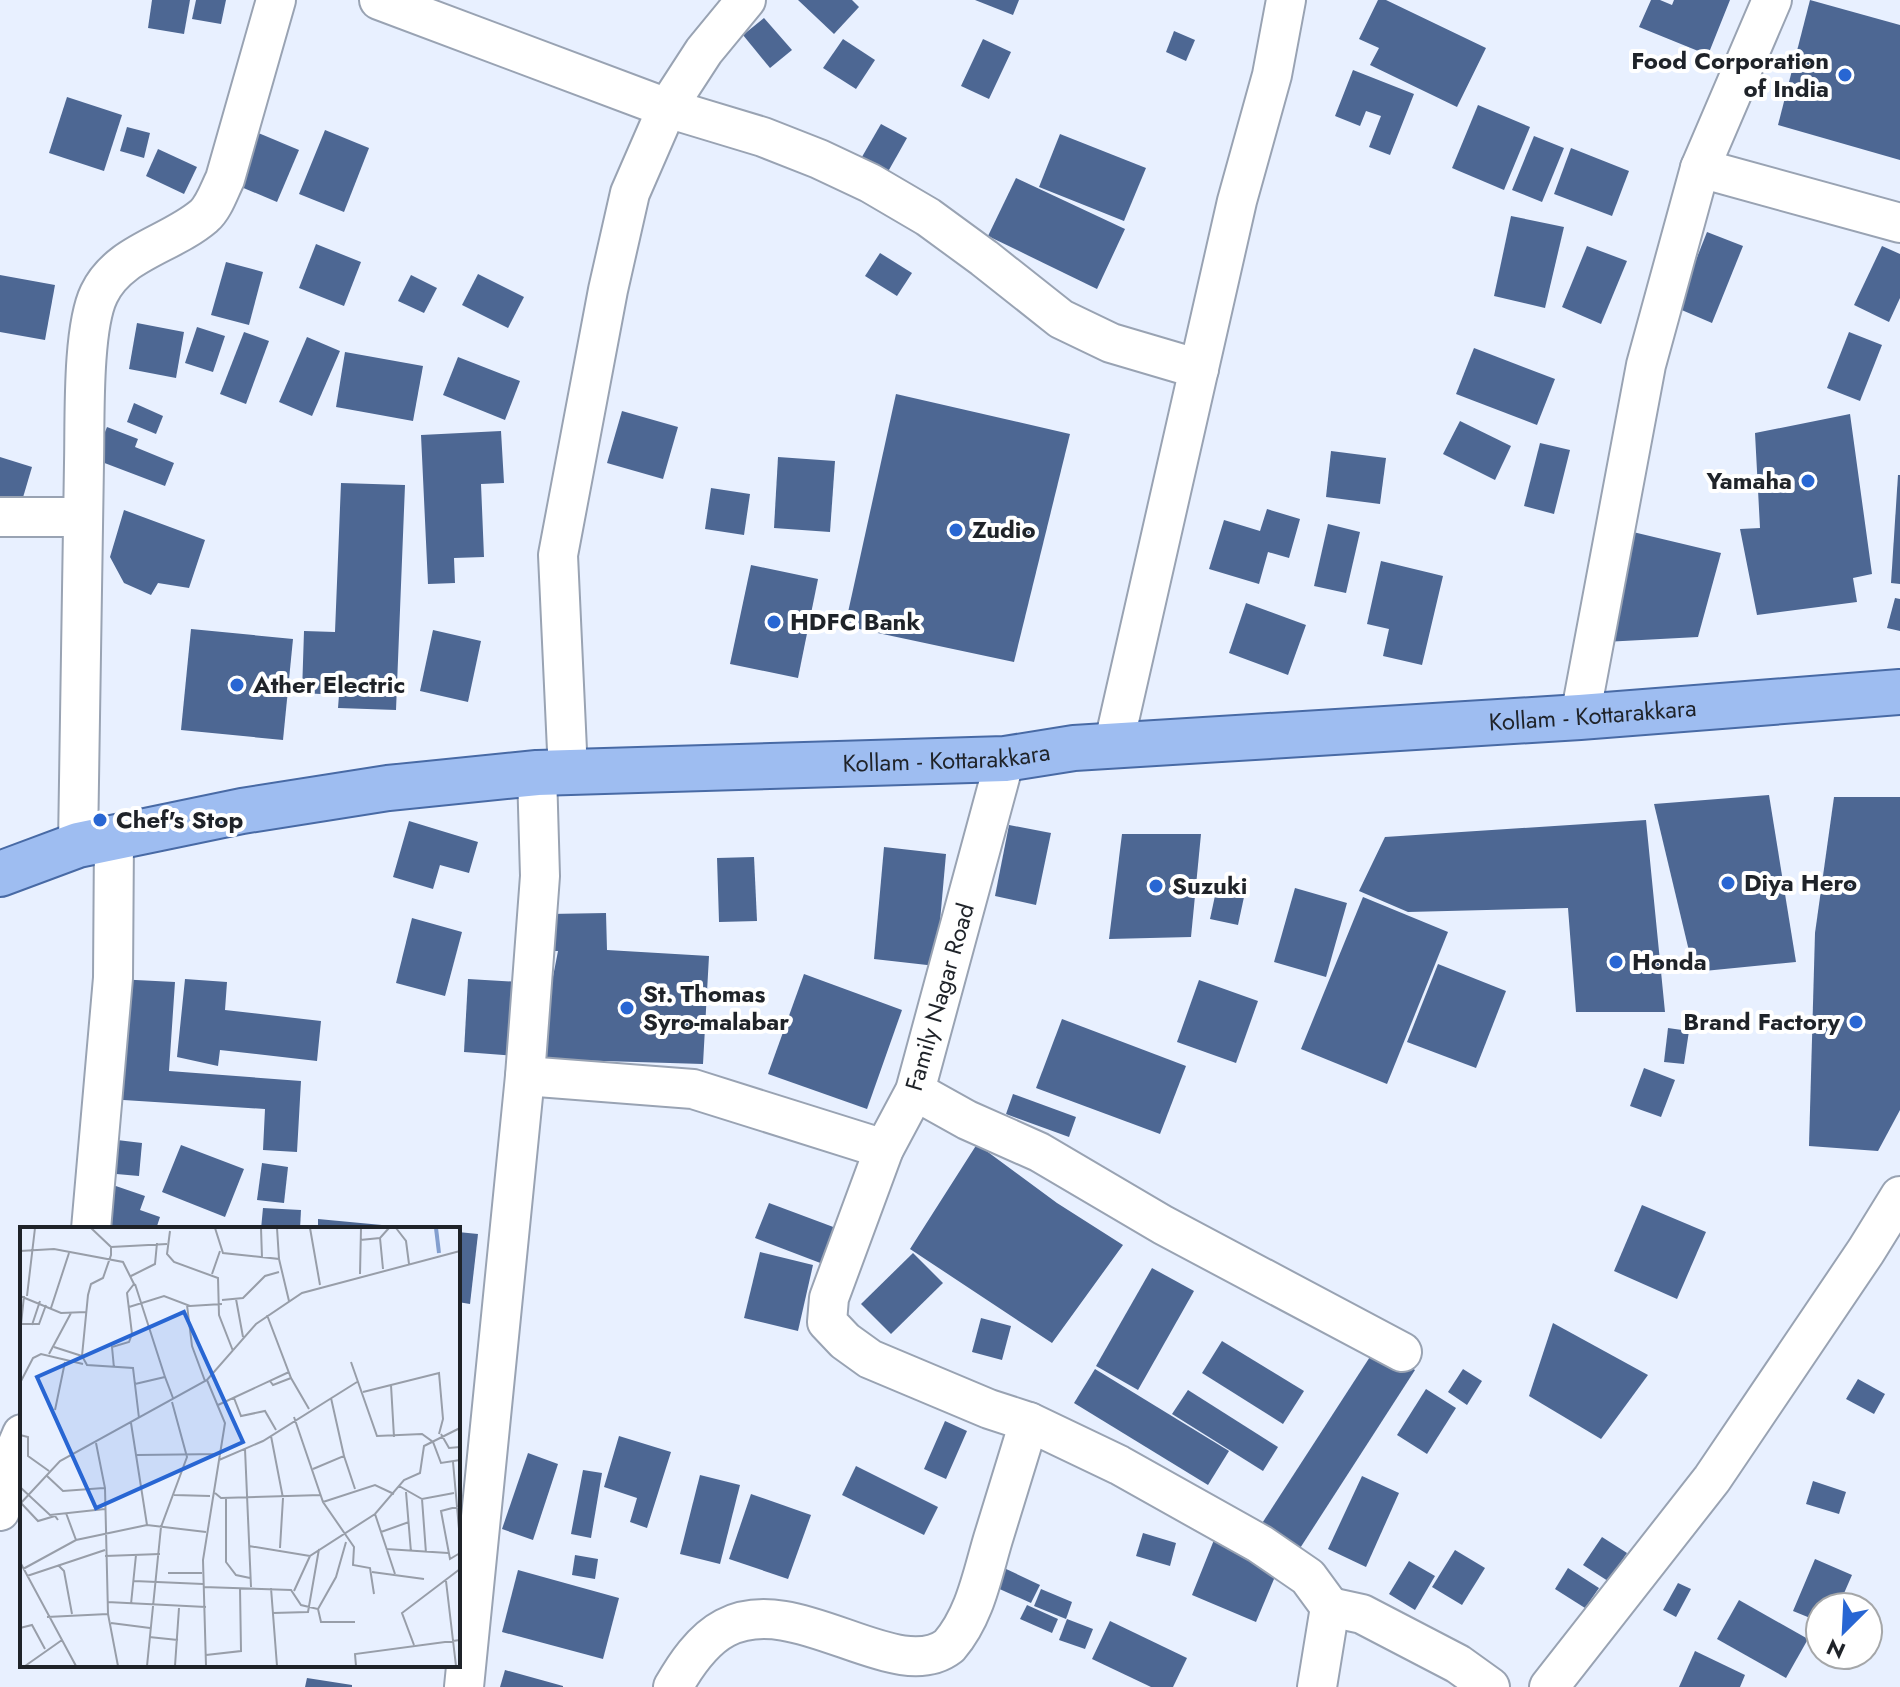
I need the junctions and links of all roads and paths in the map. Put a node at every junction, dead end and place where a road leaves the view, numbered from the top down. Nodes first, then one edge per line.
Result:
1 (276, 0) edge
2 (379, 0) edge
3 (746, 0) edge
4 (1286, 0) edge
5 (1772, 0) edge
6 (667, 108) junction
7 (1700, 168) junction
8 (1900, 223) edge
9 (1199, 369) junction
10 (0, 517) edge
11 (83, 517) junction
12 (1900, 692) edge
13 (1580, 717) junction
14 (1113, 747) junction
15 (1005, 759) junction
16 (552, 772) junction
17 (96, 841) junction
18 (0, 874) edge
19 (525, 1076) junction
20 (915, 1091) junction
21 (884, 1149) junction
22 (1900, 1196) edge
23 (91, 1227) edge
24 (1402, 1352) dead end
25 (1029, 1422) junction
26 (20, 1439) edge
27 (0, 1511) edge
28 (1330, 1607) junction
29 (464, 1687) edge
30 (673, 1687) edge
31 (1317, 1687) edge
32 (1490, 1687) edge
33 (1549, 1687) edge

1 - 11 street
2 - 6 street
3 - 6 street
4 - 9 street
5 - 7 street
6 - 9 street
6 - 16 street
7 - 8 street
7 - 13 street
9 - 14 street
10 - 11 street
11 - 17 street
12 - 13 main road, Kollam - Kottarakkara
13 - 14 main road, Kollam - Kottarakkara
14 - 15 main road, Kollam - Kottarakkara
15 - 16 main road, Kollam - Kottarakkara
15 - 20 street, Family Nagar Road
16 - 17 main road, Kollam - Kottarakkara
16 - 19 street
17 - 18 main road, Kollam - Kottarakkara
17 - 23 street
19 - 21 street
19 - 29 street
20 - 21 street, Family Nagar Road
20 - 24 street
21 - 25 street, Family Nagar Road
22 - 33 street
25 - 28 street
25 - 30 street
26 - 27 street
28 - 31 street
28 - 32 street

